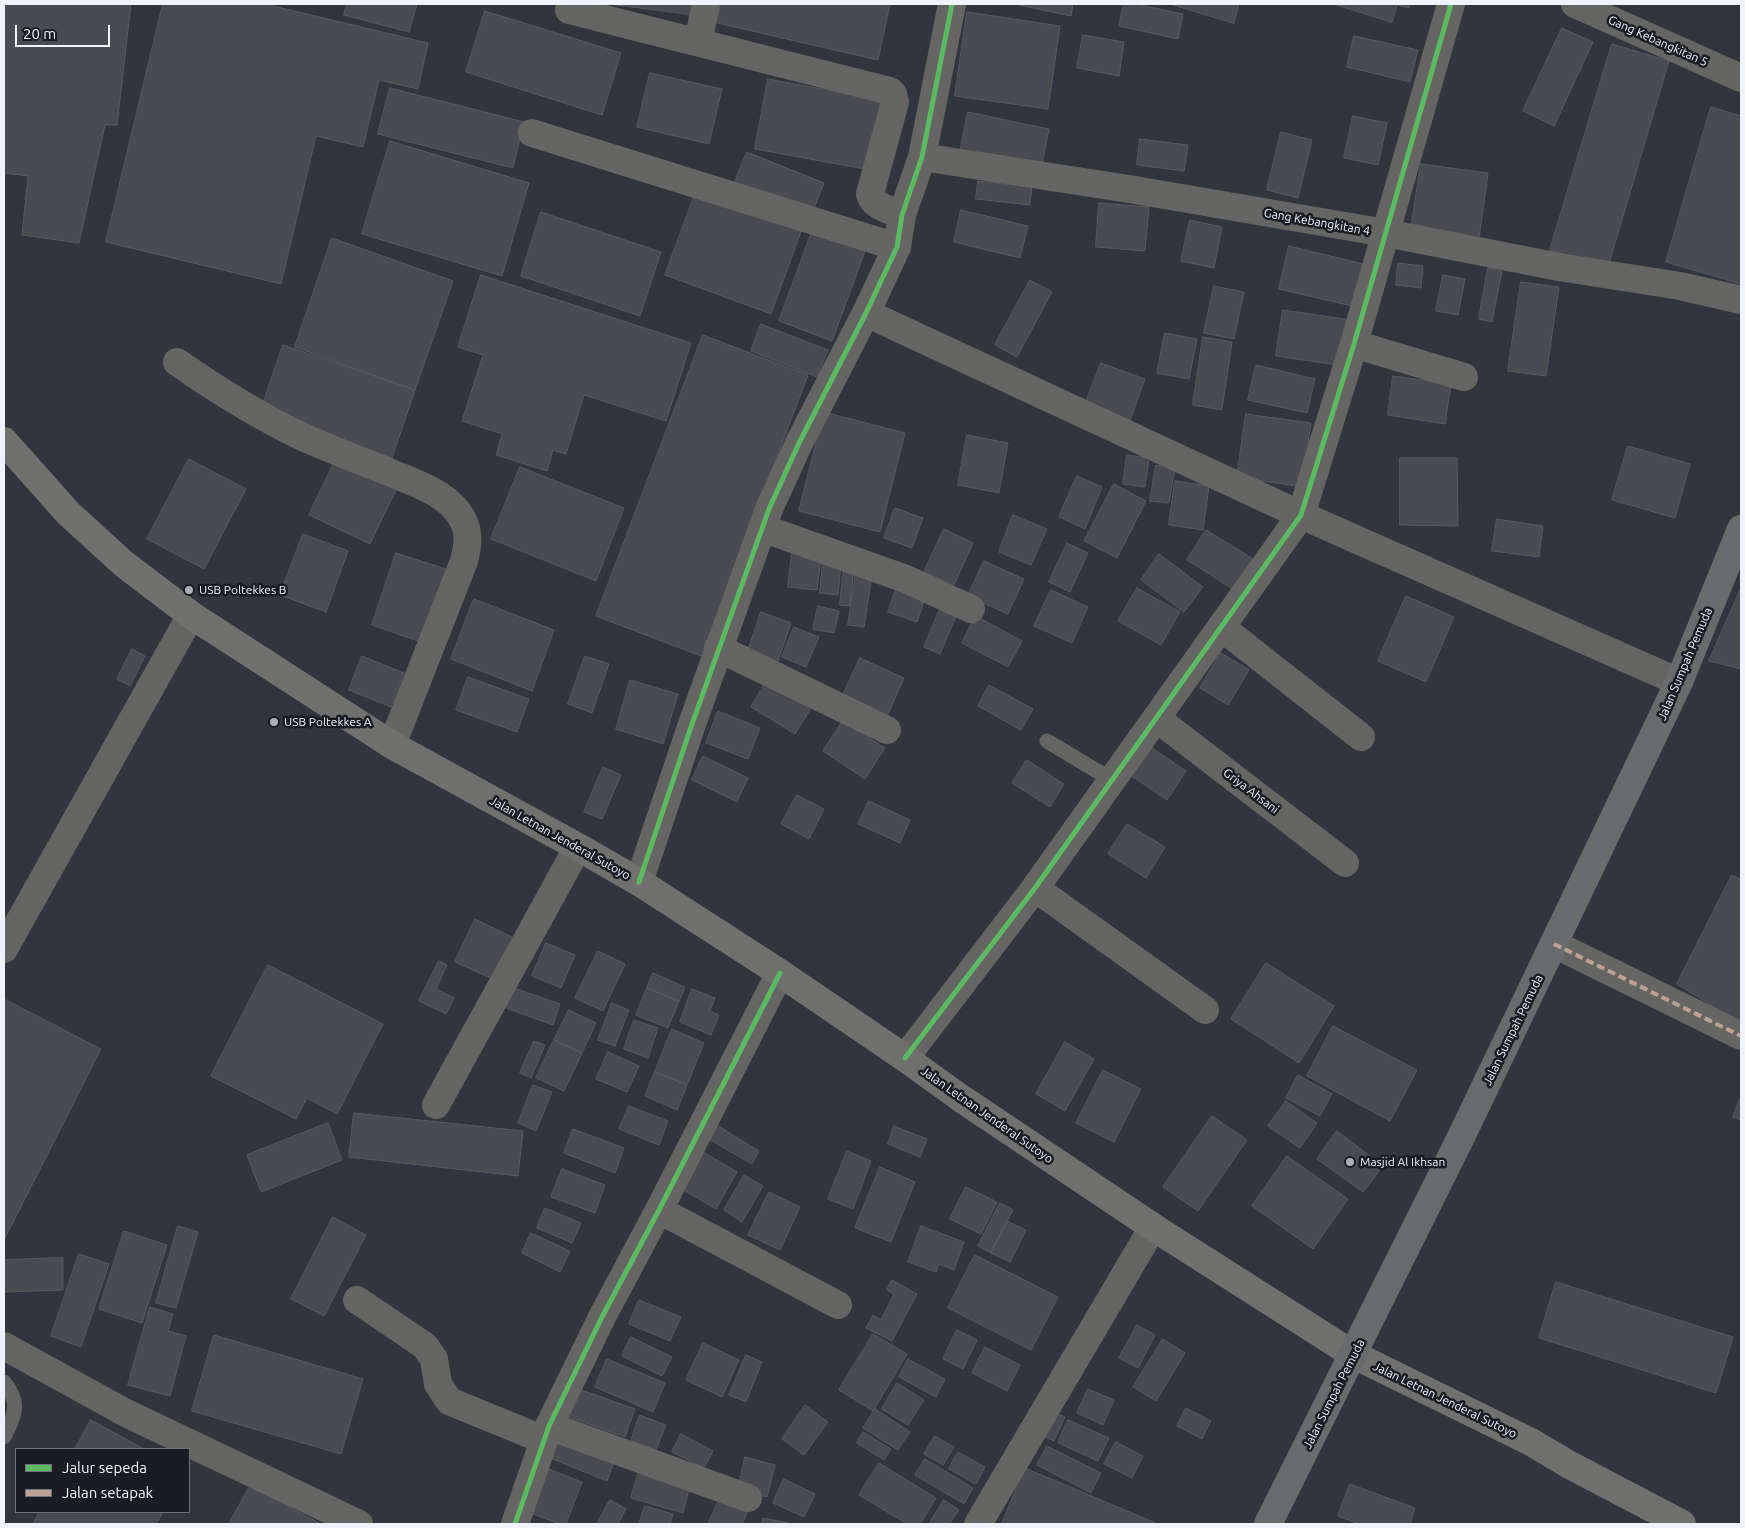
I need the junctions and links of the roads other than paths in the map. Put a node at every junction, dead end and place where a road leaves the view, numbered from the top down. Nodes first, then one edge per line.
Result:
1 (706, 4) edge
2 (952, 4) edge
3 (1451, 4) edge
4 (1575, 4) edge
5 (569, 10) dead end
6 (698, 42) junction
7 (1741, 78) edge
8 (532, 133) dead end
9 (922, 157) junction
10 (902, 215) junction
11 (1386, 234) junction
12 (897, 247) junction
13 (1741, 300) edge
14 (866, 313) junction
15 (1354, 344) junction
16 (177, 362) dead end
17 (1464, 377) dead end
18 (4, 441) edge
19 (1302, 514) junction
20 (762, 528) junction
21 (1741, 529) edge
22 (971, 609) dead end
23 (191, 615) junction
24 (1221, 628) junction
25 (718, 648) junction
26 (1679, 682) junction
27 (1156, 718) junction
28 (887, 730) dead end
29 (1361, 737) dead end
30 (1047, 741) dead end
31 (392, 745) junction
32 (1112, 780) junction
33 (578, 847) junction
34 (1345, 863) dead end
35 (639, 882) junction
36 (1035, 888) junction
37 (1554, 944) junction
38 (4, 949) edge
39 (780, 973) junction
40 (1205, 1010) dead end
41 (1741, 1036) edge
42 (905, 1058) junction
43 (436, 1105) dead end
44 (659, 1210) junction
45 (1153, 1228) junction
46 (357, 1300) dead end
47 (838, 1305) dead end
48 (4, 1346) edge
49 (1354, 1355) junction
50 (4, 1382) edge
51 (547, 1433) junction
52 (4, 1437) edge
53 (748, 1498) dead end
54 (520, 1523) edge
55 (359, 1524) edge
56 (978, 1524) edge
57 (1268, 1524) edge
58 (1682, 1524) edge

1 - 6 street
2 - 9 street
3 - 11 street
4 - 7 street, Gang Kebangkitan 5
5 - 6 street
6 - 10 street
8 - 12 street
9 - 10 street
9 - 11 street, Gang Kebangkitan 4
10 - 12 street
11 - 13 street, Gang Kebangkitan 4
11 - 15 street
12 - 14 street
14 - 19 street
14 - 20 street
15 - 17 street
15 - 19 street
16 - 31 street
18 - 23 main road, Jalan Letnan Jenderal Sutoyo
19 - 24 street
19 - 26 street
20 - 22 street
20 - 25 street
21 - 26 highway, Jalan Sumpah Pemuda
23 - 31 main road, Jalan Letnan Jenderal Sutoyo
23 - 38 street
24 - 27 street
24 - 29 street
25 - 28 street
25 - 35 street
26 - 37 highway, Jalan Sumpah Pemuda
27 - 32 street
27 - 34 street, Griya Ahsani
30 - 32 lane
31 - 33 main road, Jalan Letnan Jenderal Sutoyo
32 - 36 street
33 - 35 main road, Jalan Letnan Jenderal Sutoyo
33 - 43 street
35 - 39 main road, Jalan Letnan Jenderal Sutoyo
36 - 40 street
36 - 42 street
37 - 41 street
37 - 49 highway, Jalan Sumpah Pemuda
39 - 42 main road, Jalan Letnan Jenderal Sutoyo
39 - 44 street
42 - 45 main road, Jalan Letnan Jenderal Sutoyo
44 - 47 street
44 - 51 street
45 - 49 main road, Jalan Letnan Jenderal Sutoyo
45 - 56 street
46 - 51 street
48 - 55 street
49 - 57 highway, Jalan Sumpah Pemuda
49 - 58 main road, Jalan Letnan Jenderal Sutoyo
50 - 52 lane
51 - 53 street
51 - 54 street

